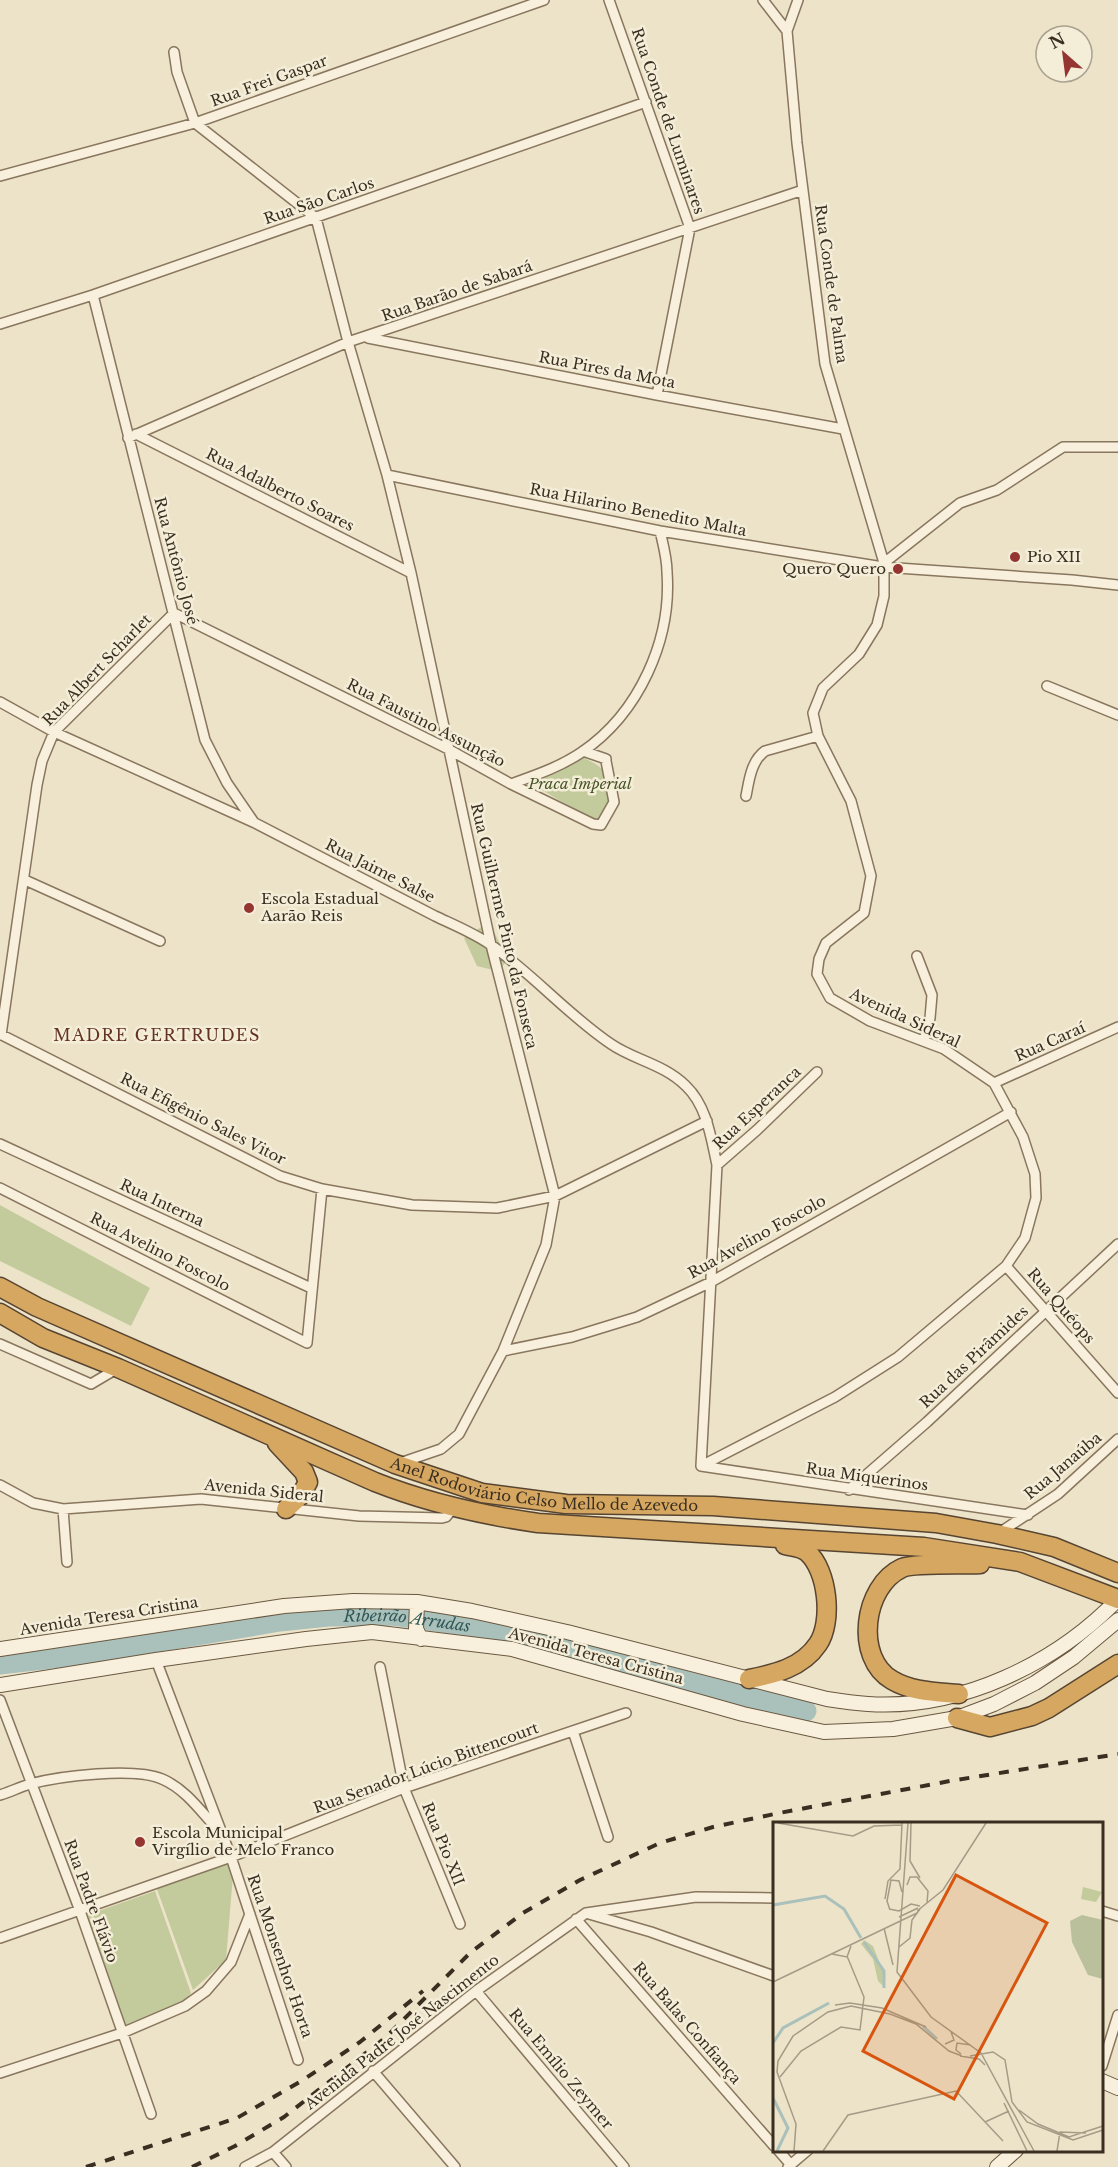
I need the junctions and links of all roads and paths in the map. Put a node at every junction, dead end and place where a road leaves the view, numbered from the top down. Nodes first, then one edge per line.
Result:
1 (544, 0) edge
2 (609, 0) edge
3 (762, 0) edge
4 (798, 0) edge
5 (787, 31) junction
6 (174, 52) dead end
7 (646, 102) junction
8 (195, 123) junction
9 (0, 176) edge
10 (803, 190) junction
11 (316, 218) junction
12 (690, 228) junction
13 (93, 295) junction
14 (0, 324) edge
15 (366, 338) junction
16 (348, 342) junction
17 (657, 395) junction
18 (843, 429) junction
19 (132, 436) junction
20 (1118, 447) edge
21 (387, 475) junction
22 (660, 531) junction
23 (884, 565) junction
24 (411, 573) junction
25 (1118, 585) edge
26 (174, 613) junction
27 (1047, 686) dead end
28 (0, 702) edge
29 (1118, 715) edge
30 (54, 732) junction
31 (818, 736) junction
32 (448, 749) junction
33 (583, 751) junction
34 (511, 784) junction
35 (746, 796) dead end
36 (255, 823) junction
37 (25, 880) junction
38 (160, 941) dead end
39 (491, 945) junction
40 (917, 956) dead end
41 (1118, 1027) edge
42 (1, 1035) edge
43 (924, 1041) junction
44 (817, 1072) dead end
45 (994, 1083) junction
46 (1011, 1112) junction
47 (707, 1121) junction
48 (0, 1144) edge
49 (717, 1165) junction
50 (0, 1188) edge
51 (322, 1189) junction
52 (555, 1196) junction
53 (1118, 1244) edge
54 (1006, 1266) junction
55 (711, 1282) junction
56 (0, 1287) edge
57 (310, 1288) junction
58 (1046, 1312) junction
59 (0, 1313) edge
60 (0, 1344) edge
61 (503, 1351) junction
62 (118, 1368) junction
63 (1118, 1393) edge
64 (270, 1436) junction
65 (1118, 1439) edge
66 (395, 1464) junction
67 (701, 1466) junction
68 (0, 1485) edge
69 (849, 1490) junction
70 (454, 1507) junction
71 (63, 1509) junction
72 (286, 1509) junction
73 (1028, 1515) junction
74 (736, 1534) junction
75 (997, 1534) junction
76 (67, 1562) dead end
77 (1020, 1562) junction
78 (1114, 1571) edge
79 (1118, 1599) edge
80 (417, 1606) junction
81 (1118, 1620) edge
82 (419, 1634) junction
83 (0, 1649) edge
84 (156, 1660) junction
85 (1118, 1664) edge
86 (380, 1667) dead end
87 (749, 1679) junction
88 (0, 1685) edge
89 (959, 1694) junction
90 (0, 1700) edge
91 (626, 1713) dead end
92 (957, 1718) junction
93 (573, 1731) junction
94 (30, 1784) junction
95 (404, 1788) junction
96 (0, 1795) edge
97 (223, 1835) junction
98 (608, 1837) dead end
99 (231, 1857) junction
100 (773, 1898) edge
101 (80, 1911) junction
102 (1103, 1912) edge
103 (586, 1913) junction
104 (250, 1914) junction
105 (1118, 1916) edge
106 (576, 1919) junction
107 (460, 1924) dead end
108 (0, 1938) edge
109 (773, 1976) edge
110 (476, 1991) junction
111 (1118, 2016) edge
112 (122, 2032) junction
113 (298, 2060) dead end
114 (1103, 2060) edge
115 (373, 2071) junction
116 (0, 2073) edge
117 (1103, 2082) edge
118 (1118, 2088) edge
119 (150, 2114) dead end
120 (773, 2145) edge
121 (273, 2152) junction
122 (779, 2152) edge
123 (807, 2152) edge
124 (1015, 2152) edge
125 (789, 2166) edge
126 (245, 2167) edge
127 (286, 2167) edge
128 (455, 2167) edge
129 (624, 2167) edge
130 (997, 2167) edge

1 - 8 street, Rua Frei Gaspar
2 - 7 street, Rua Conde de Luminares
3 - 5 street
4 - 5 street, Rua Conde de Palma
5 - 10 street, Rua Conde de Palma
6 - 8 street
7 - 11 street, Rua São Carlos
7 - 12 street, Rua Conde de Luminares
8 - 9 street, Rua Frei Gaspar
8 - 11 street
10 - 12 street, Rua Barão de Sabará
10 - 18 street, Rua Conde de Palma
11 - 13 street, Rua São Carlos
11 - 16 street, Rua Guilherme Pinto da Fonseca
12 - 15 street, Rua Barão de Sabará
12 - 17 street, Rua Conde de Luminares
13 - 14 street, Rua São Carlos
13 - 19 street, Rua Antônio José
15 - 16 street, Rua Barão de Sabará
15 - 17 street, Rua Pires da Mota
16 - 19 street, Rua Barão de Sabará
16 - 21 street, Rua Guilherme Pinto da Fonseca
17 - 18 street, Rua Pires da Mota
18 - 23 street, Rua Conde de Palma
19 - 24 street, Rua Adalberto Soares
19 - 26 street, Rua Antônio José
20 - 23 street
21 - 22 street, Rua Hilarino Benedito Malta
21 - 24 street, Rua Guilherme Pinto da Fonseca
22 - 23 street, Rua Hilarino Benedito Malta
22 - 33 street
23 - 25 street, Rua Hilarino Benedito Malta
23 - 31 street, Avenida Sideral
24 - 32 street, Rua Guilherme Pinto da Fonseca
26 - 30 street, Rua Albert Scharlet
26 - 32 street, Rua Faustino Assunção
26 - 36 street, Rua Antônio José
27 - 29 street
28 - 30 street, Rua Jaime Salse
30 - 36 street, Rua Jaime Salse
30 - 37 street, Rua Albert Scharlet
31 - 35 street
31 - 43 street, Avenida Sideral
32 - 34 street, Rua Faustino Assunção
32 - 39 street, Rua Guilherme Pinto da Fonseca
33 - 34 street
33 - 34 street, Rua Faustino Assunção
36 - 39 street, Rua Jaime Salse
37 - 38 street
37 - 42 street, Rua Albert Scharlet
39 - 47 street, Rua Jaime Salse
39 - 52 street, Rua Guilherme Pinto da Fonseca
40 - 43 street
41 - 45 street, Rua Caraí
42 - 51 street, Rua Efigênio Sales Vitor
43 - 45 street, Avenida Sideral
44 - 49 street, Rua Esperanca
45 - 46 street, Avenida Sideral
46 - 54 street, Avenida Sideral
46 - 55 street, Rua Avelino Foscolo
47 - 49 street, Rua Jaime Salse
47 - 52 street, Rua Efigênio Sales Vitor
48 - 57 street, Rua Interna
49 - 55 street, Rua Jaime Salse
50 - 57 street, Rua Avelino Foscolo
51 - 52 street, Rua Efigênio Sales Vitor
51 - 57 street
52 - 61 street, Rua Guilherme Pinto da Fonseca
53 - 58 street, Rua das Pirâmides
54 - 58 street, Rua Quéops
54 - 67 street, Avenida Sideral
55 - 61 street, Rua Avelino Foscolo
55 - 67 street, Rua Jaime Salse
56 - 66 highway, Anel Rodoviário Celso Mello de Azevedo
58 - 63 street, Rua Quéops
58 - 69 street, Rua das Pirâmides
59 - 62 highway, Anel Rodoviário Celso Mello de Azevedo
60 - 62 street
61 - 66 street, Rua Guilherme Pinto da Fonseca
62 - 64 highway, Anel Rodoviário Celso Mello de Azevedo
64 - 70 highway, Anel Rodoviário Celso Mello de Azevedo
64 - 72 highway
65 - 73 street, Rua Janaúba
66 - 75 highway, Anel Rodoviário Celso Mello de Azevedo
67 - 69 street, Rua Miquerinos
68 - 71 street, Avenida Sideral
69 - 73 street, Rua Miquerinos
70 - 72 street, Avenida Sideral
70 - 74 highway, Anel Rodoviário Celso Mello de Azevedo
71 - 72 street, Avenida Sideral
71 - 76 street
73 - 75 street, Rua Janaúba
74 - 77 highway, Anel Rodoviário Celso Mello de Azevedo
74 - 87 highway
75 - 78 highway, Anel Rodoviário Celso Mello de Azevedo
77 - 79 highway, Anel Rodoviário Celso Mello de Azevedo
77 - 89 highway
79 - 89 main road, Avenida Teresa Cristina
80 - 82 main road
80 - 83 main road, Avenida Teresa Cristina
80 - 87 main road, Avenida Teresa Cristina
81 - 92 main road, Avenida Teresa Cristina
82 - 84 main road, Avenida Teresa Cristina
82 - 92 main road, Avenida Teresa Cristina
84 - 88 main road, Avenida Teresa Cristina
84 - 97 street, Rua Monsenhor Horta
85 - 92 highway
86 - 95 street, Rua Pio XII
87 - 89 main road, Avenida Teresa Cristina
90 - 94 street, Rua Padre Flávio
91 - 93 street, Rua Senador Lúcio Bittencourt
93 - 95 street, Rua Senador Lúcio Bittencourt
93 - 98 street
94 - 96 street
94 - 97 street
94 - 101 street, Rua Padre Flávio
95 - 99 street, Rua Senador Lúcio Bittencourt
95 - 107 street, Rua Pio XII
97 - 99 street, Rua Monsenhor Horta
99 - 101 street, Rua Senador Lúcio Bittencourt
99 - 104 street, Rua Monsenhor Horta
100 - 103 street
101 - 108 street, Rua Senador Lúcio Bittencourt
101 - 112 street, Rua Padre Flávio
102 - 105 street
103 - 106 street, Avenida Padre José Nascimento
103 - 109 street
104 - 112 street
104 - 113 street, Rua Monsenhor Horta
106 - 110 street, Avenida Padre José Nascimento
106 - 120 street, Rua Balas Confiança
110 - 115 street, Avenida Padre José Nascimento
110 - 129 street, Rua Emílio Zeymer
111 - 114 street
112 - 116 street
112 - 119 street, Rua Padre Flávio
115 - 121 street, Avenida Padre José Nascimento
115 - 128 street
117 - 118 main road
121 - 126 street, Avenida Padre José Nascimento
121 - 127 street
122 - 125 street
123 - 125 street
124 - 130 main road

